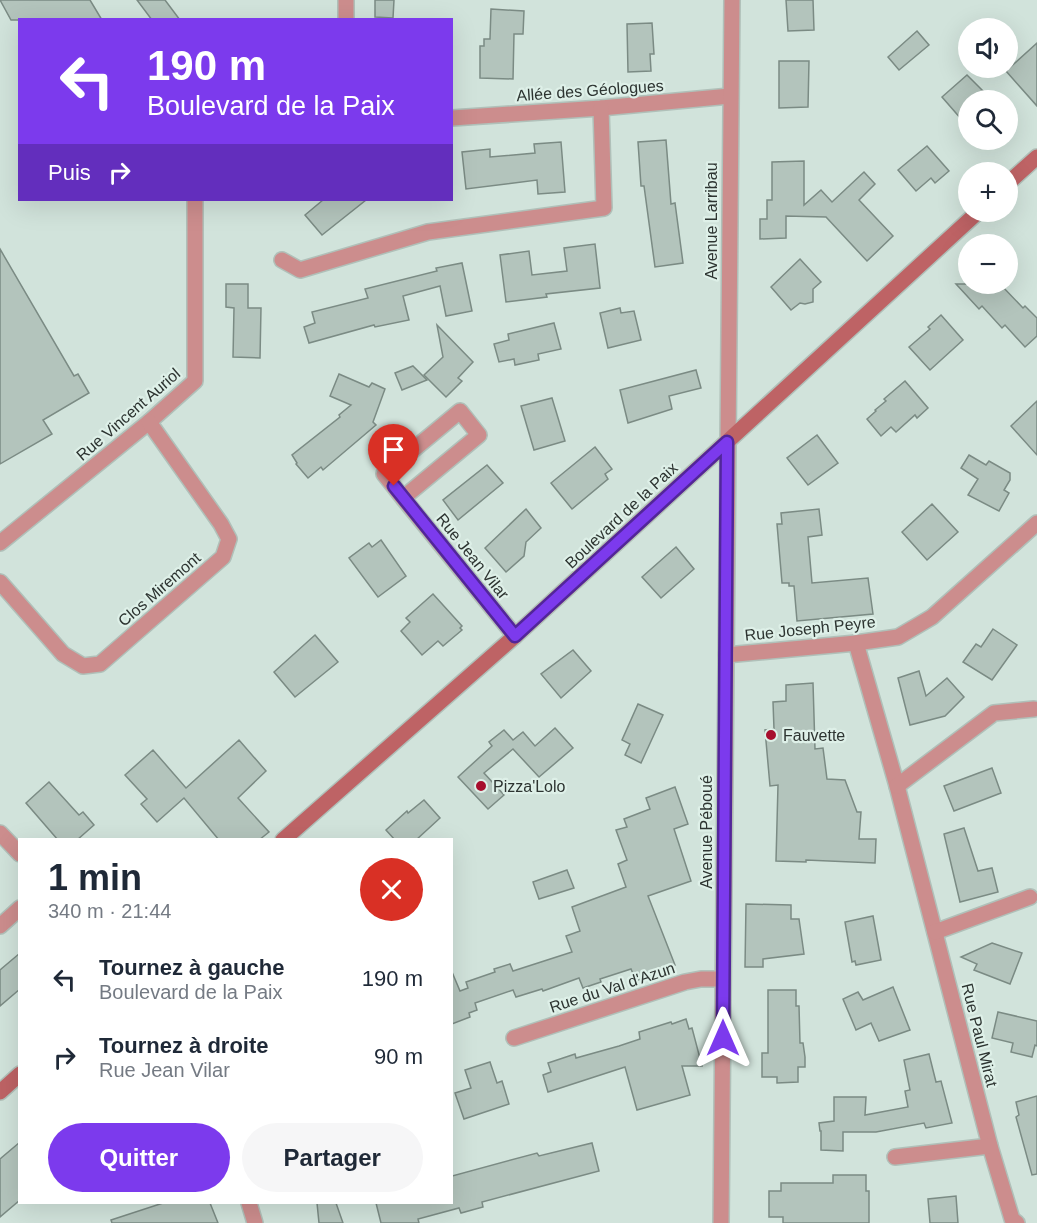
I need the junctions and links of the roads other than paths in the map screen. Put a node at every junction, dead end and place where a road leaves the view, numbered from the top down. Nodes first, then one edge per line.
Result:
1 (346, 0) edge
2 (732, 0) edge
3 (346, 18) edge
4 (730, 96) junction
5 (601, 108) junction
6 (453, 118) edge
7 (1037, 157) edge
8 (1018, 174) edge
9 (195, 201) edge
10 (967, 222) edge
11 (282, 260) dead end
12 (149, 423) junction
13 (727, 442) junction
14 (403, 498) junction
15 (1037, 523) edge
16 (0, 543) edge
17 (0, 582) edge
18 (515, 636) junction
19 (856, 644) junction
20 (726, 655) junction
21 (1034, 709) dead end
22 (897, 786) junction
23 (0, 833) edge
24 (285, 838) edge
25 (18, 852) edge
26 (1030, 897) dead end
27 (18, 910) edge
28 (0, 926) edge
29 (935, 932) junction
30 (723, 979) junction
31 (514, 1038) dead end
32 (18, 1076) edge
33 (0, 1092) edge
34 (990, 1146) junction
35 (895, 1157) dead end
36 (249, 1204) edge
37 (255, 1223) edge
38 (721, 1223) edge
39 (1017, 1223) edge

1 - 3 street
2 - 4 street, Avenue Larribau
4 - 5 street, Allée des Géologues
4 - 13 street, Avenue Larribau
5 - 6 street, Allée des Géologues
5 - 11 street
7 - 8 main road
9 - 12 street, Rue Vincent Auriol
10 - 13 main road, Boulevard de la Paix
12 - 16 street, Rue Vincent Auriol
12 - 17 street, Clos Miremont
13 - 18 main road, Boulevard de la Paix
13 - 20 street, Avenue Péboué
14 - 14 street, Rue Jean Vilar
14 - 18 street, Rue Jean Vilar
15 - 19 street, Rue Joseph Peyre
18 - 24 main road, Boulevard de la Paix
19 - 20 street, Rue Joseph Peyre
19 - 22 street, Rue Paul Mirat
20 - 30 street, Avenue Péboué
21 - 22 street
22 - 29 street, Rue Paul Mirat
23 - 25 street
26 - 29 street
27 - 28 street
29 - 34 street, Rue Paul Mirat
30 - 31 street, Rue du Val d'Azun
30 - 38 street, Avenue Péboué
32 - 33 main road
34 - 35 street
34 - 39 street, Rue Paul Mirat
36 - 37 street

